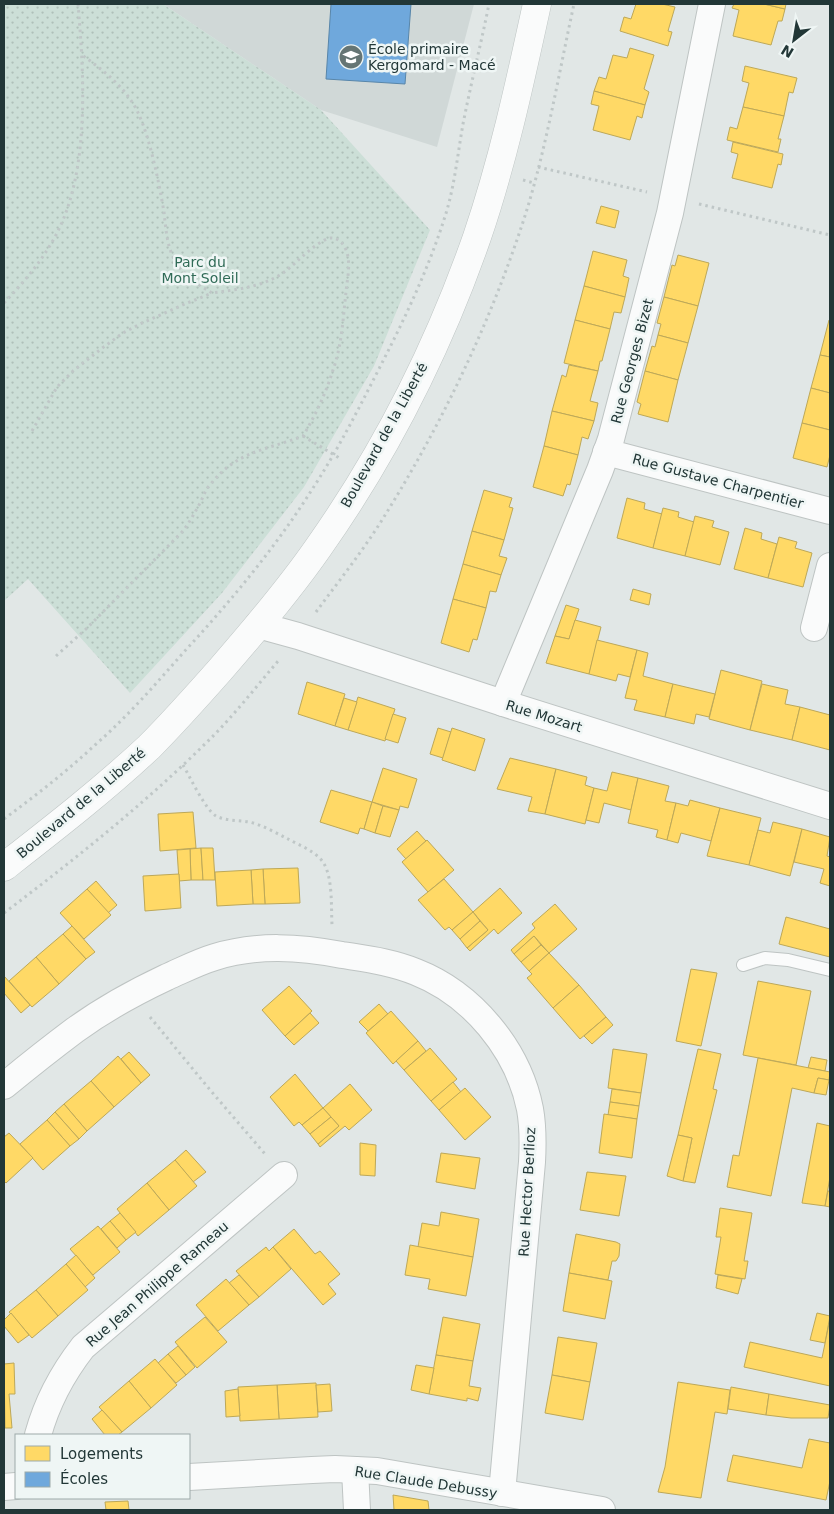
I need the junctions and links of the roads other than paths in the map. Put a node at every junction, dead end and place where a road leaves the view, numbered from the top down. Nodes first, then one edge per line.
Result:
1 (537, 4) edge
2 (712, 4) edge
3 (606, 452) junction
4 (830, 511) edge
5 (830, 566) edge
6 (258, 625) junction
7 (814, 628) dead end
8 (503, 703) junction
9 (830, 806) edge
10 (4, 866) edge
11 (743, 965) dead end
12 (830, 970) edge
13 (4, 1086) edge
14 (284, 1175) road end
15 (38, 1434) edge
16 (355, 1470) junction
17 (190, 1477) edge
18 (502, 1493) junction
19 (357, 1510) edge
20 (602, 1510) edge

1 - 6 main road, Boulevard de la Liberté
2 - 3 street, Rue Georges Bizet
3 - 4 street, Rue Gustave Charpentier
3 - 8 street, Rue Georges Bizet
5 - 7 street
6 - 8 street, Rue Mozart
6 - 10 main road, Boulevard de la Liberté
8 - 9 street, Rue Mozart
11 - 12 lane
13 - 18 street, Rue Hector Berlioz
14 - 15 street, Rue Jean Philippe Rameau
16 - 17 street, Rue Claude Debussy
16 - 18 street, Rue Claude Debussy
16 - 19 street
18 - 20 street, Rue Claude Debussy

